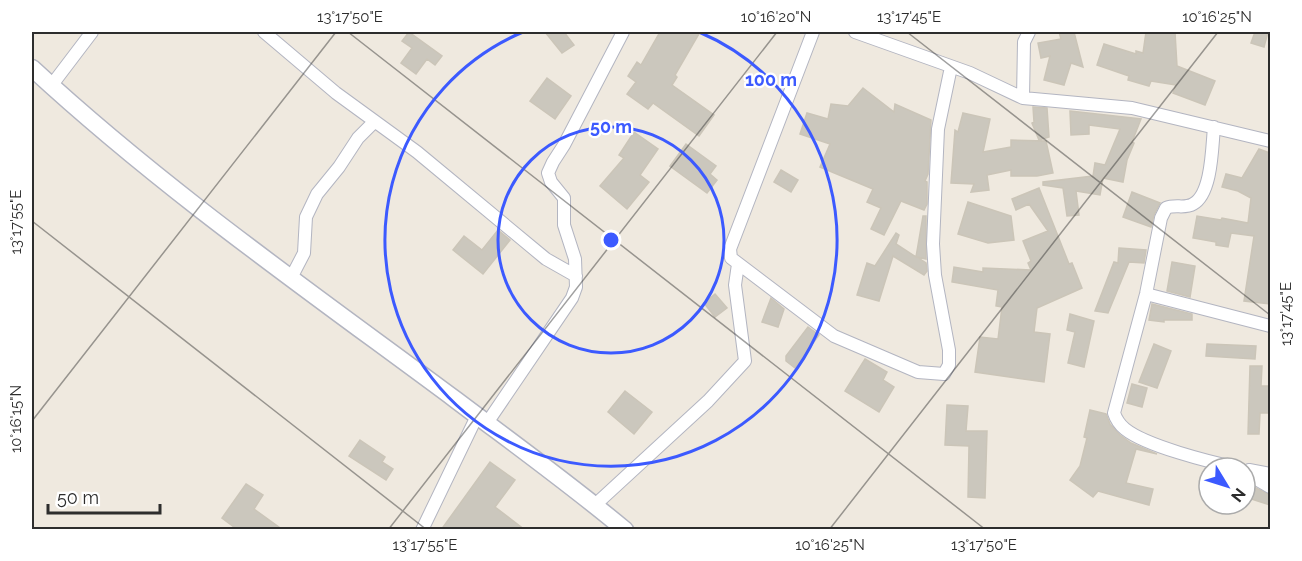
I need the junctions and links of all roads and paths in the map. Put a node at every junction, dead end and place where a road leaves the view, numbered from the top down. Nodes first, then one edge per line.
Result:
1 (92, 32) edge
2 (264, 32) edge
3 (623, 32) edge
4 (813, 32) edge
5 (855, 32) edge
6 (1029, 32) edge
7 (951, 67) junction
8 (32, 68) edge
9 (51, 86) junction
10 (1023, 98) junction
11 (374, 122) junction
12 (1214, 128) junction
13 (1270, 141) edge
14 (738, 264) junction
15 (576, 276) junction
16 (291, 278) junction
17 (1146, 294) junction
18 (1270, 326) edge
19 (482, 420) junction
20 (1197, 457) edge
21 (1257, 479) edge
22 (1270, 487) edge
23 (595, 505) junction
24 (422, 530) edge
25 (625, 530) edge

1 - 9 street
2 - 11 street
3 - 15 street
4 - 14 street
5 - 7 street
6 - 10 street
7 - 10 street
7 - 14 street
8 - 9 main road
9 - 16 main road
10 - 12 street
11 - 15 street
11 - 16 street
12 - 13 street
12 - 17 street
14 - 23 street
15 - 19 street
16 - 19 main road
17 - 18 street
17 - 20 street
19 - 23 main road
19 - 24 street
21 - 22 street
23 - 25 main road

